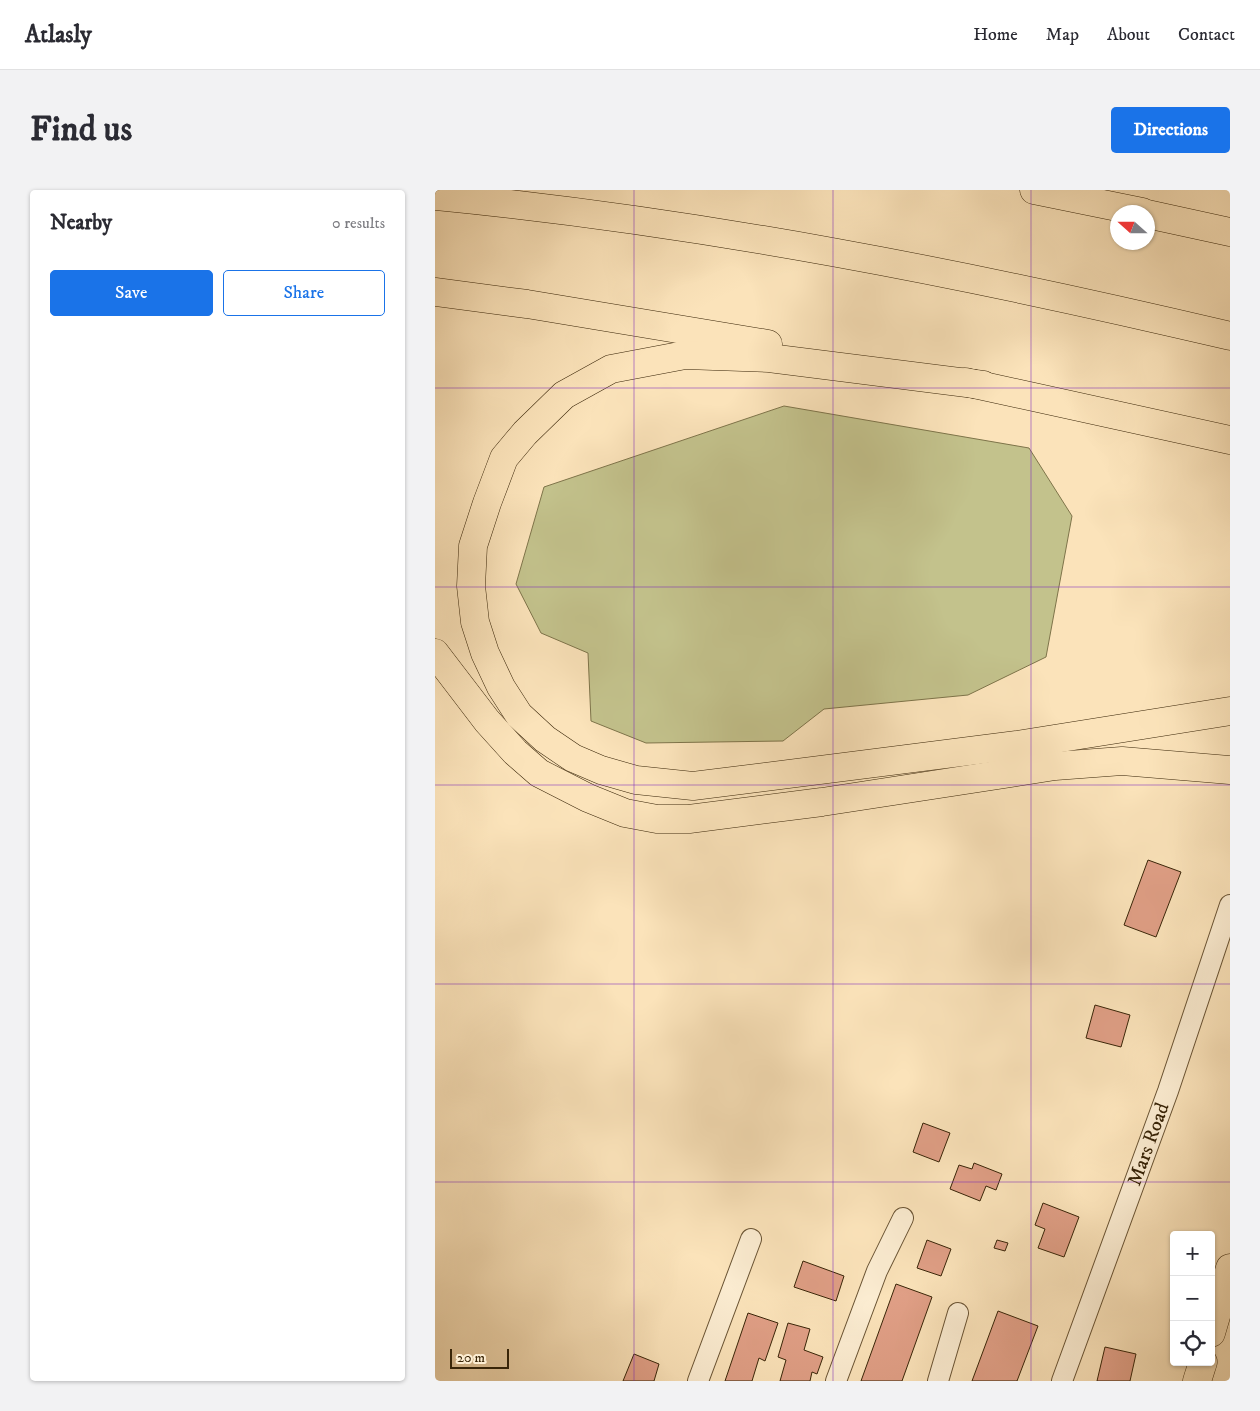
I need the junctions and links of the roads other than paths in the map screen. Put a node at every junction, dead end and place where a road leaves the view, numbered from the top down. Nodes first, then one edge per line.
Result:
1 (1034, 190) edge
2 (435, 196) edge
3 (1110, 205) edge
4 (1155, 216) edge
5 (1230, 232) edge
6 (435, 292) edge
7 (1230, 336) edge
8 (983, 385) junction
9 (1230, 440) edge
10 (435, 653) edge
11 (1230, 711) edge
12 (1230, 770) edge
13 (1230, 905) edge
14 (903, 1218) dead end
15 (751, 1239) dead end
16 (1230, 1268) edge
17 (958, 1313) dead end
18 (1215, 1321) edge
19 (1202, 1366) edge
20 (698, 1381) edge
21 (836, 1381) edge
22 (938, 1381) edge
23 (1062, 1381) edge
24 (1197, 1381) edge

1 - 3 highway
2 - 7 highway
4 - 5 highway
6 - 8 highway
8 - 9 highway
8 - 11 highway
10 - 12 highway
13 - 23 street, Mars Road
14 - 21 street
15 - 20 street
16 - 18 highway
17 - 22 street
19 - 24 highway

